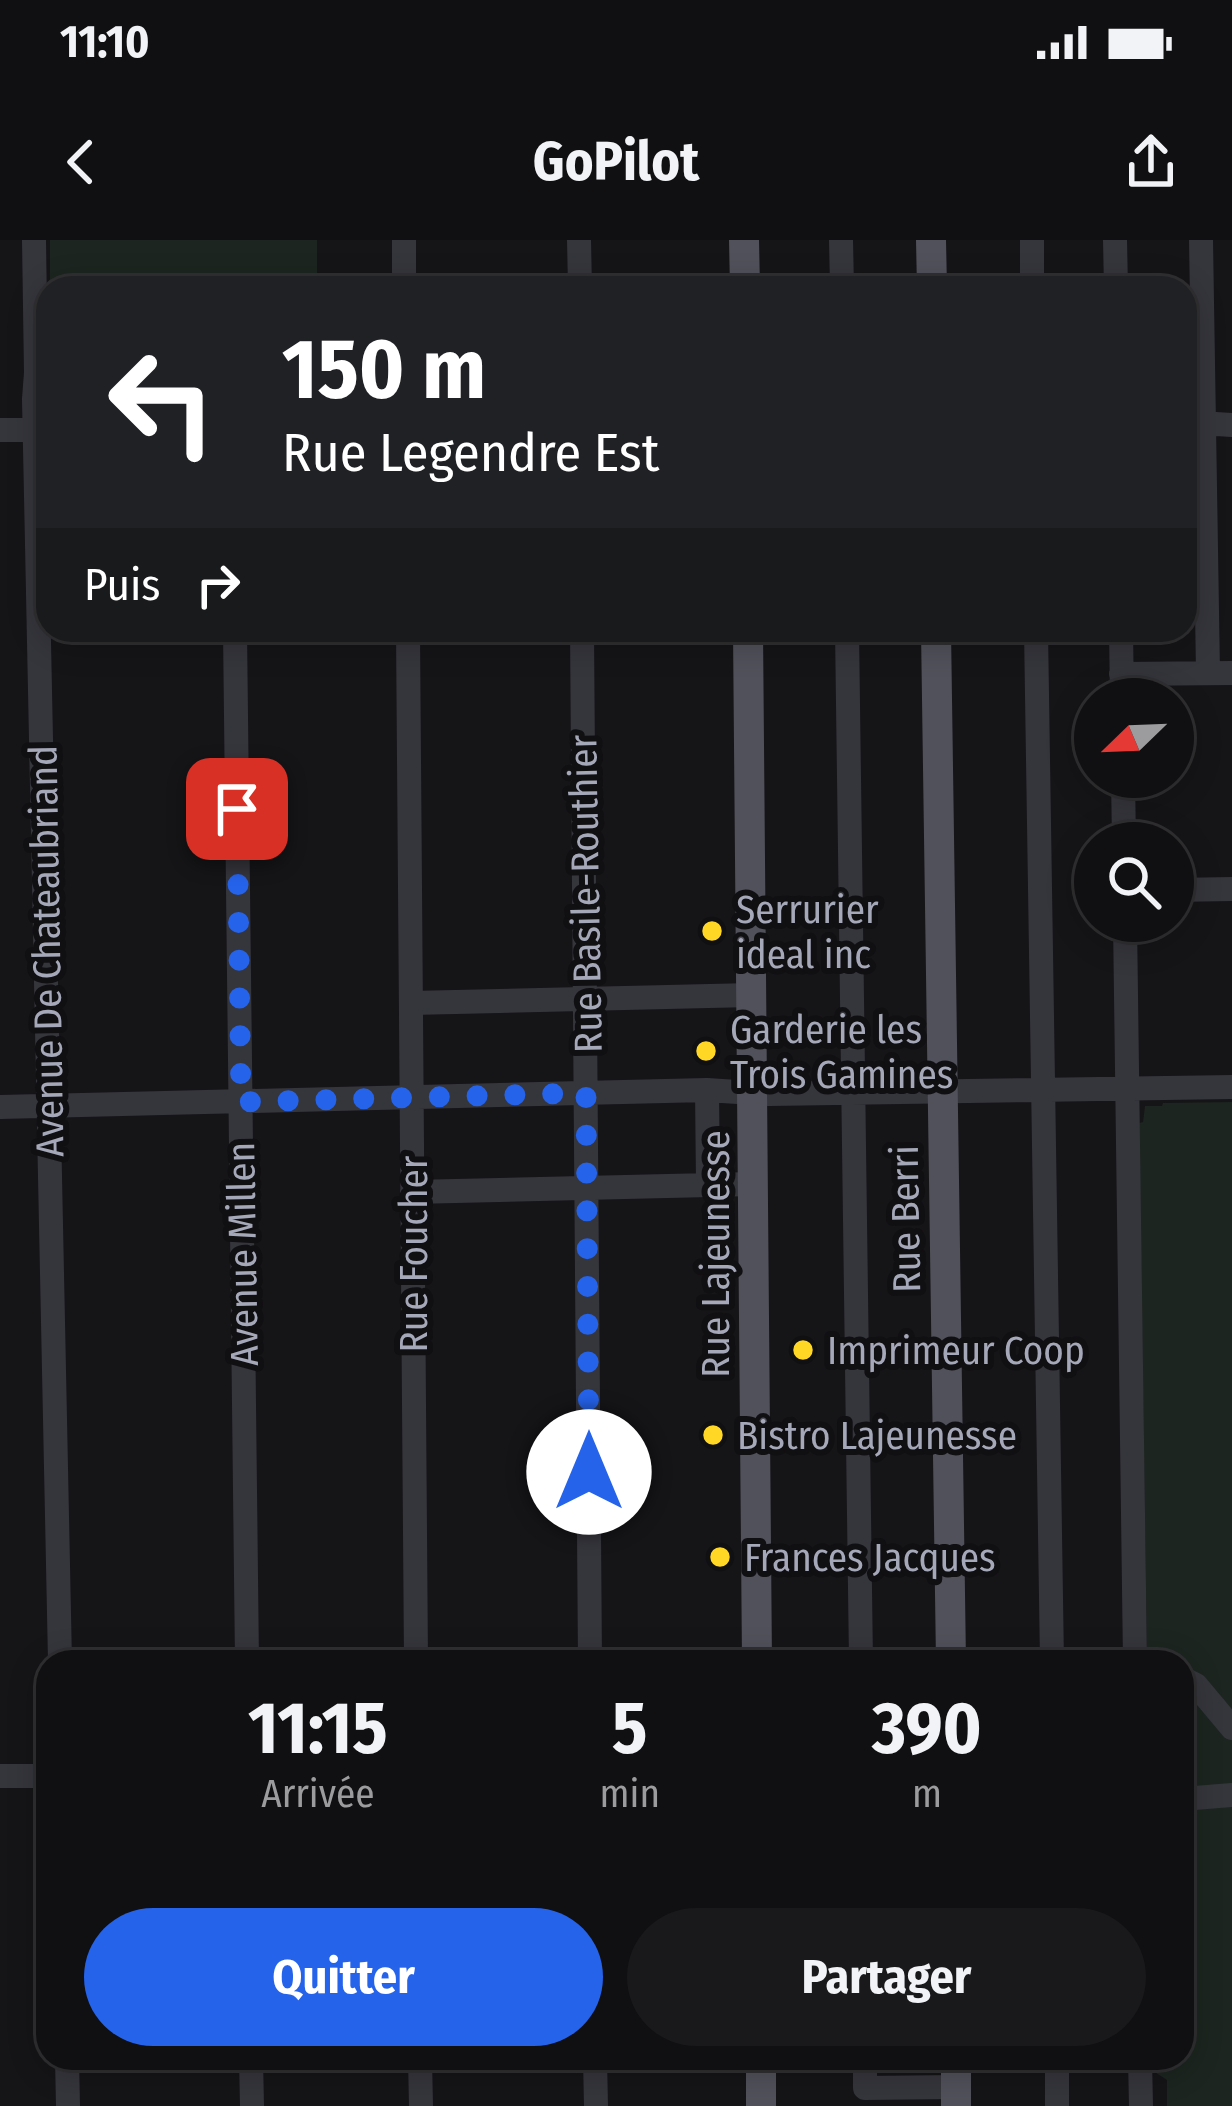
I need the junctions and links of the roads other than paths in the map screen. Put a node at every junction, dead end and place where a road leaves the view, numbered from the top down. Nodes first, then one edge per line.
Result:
1 (34, 240) edge
2 (404, 240) edge
3 (579, 240) edge
4 (744, 240) edge
5 (841, 240) edge
6 (931, 240) edge
7 (1032, 240) edge
8 (1115, 240) edge
9 (1201, 240) edge
10 (404, 276) edge
11 (580, 276) edge
12 (745, 276) edge
13 (842, 276) edge
14 (932, 276) edge
15 (1032, 276) edge
16 (1115, 276) edge
17 (36, 294) edge
18 (1197, 345) edge
19 (1197, 423) edge
20 (1232, 425) edge
21 (0, 430) edge
22 (36, 430) edge
23 (1197, 452) edge
24 (44, 642) edge
25 (235, 642) edge
26 (408, 642) edge
27 (582, 642) edge
28 (748, 642) edge
29 (847, 642) edge
30 (936, 642) edge
31 (1036, 642) edge
32 (1121, 642) edge
33 (1220, 673) edge
34 (1122, 678) edge
35 (1185, 678) edge
36 (1232, 889) edge
37 (1194, 890) edge
38 (1125, 942) edge
39 (752, 995) junction
40 (586, 1000) junction
41 (411, 1003) junction
42 (1232, 1087) edge
43 (1127, 1089) junction
44 (706, 1090) junction
45 (1044, 1090) junction
46 (943, 1091) junction
47 (586, 1093) junction
48 (752, 1093) junction
49 (853, 1093) junction
50 (412, 1097) junction
51 (241, 1102) junction
52 (50, 1105) junction
53 (0, 1107) edge
54 (752, 1184) junction
55 (708, 1185) junction
56 (587, 1186) junction
57 (412, 1192) junction
58 (60, 1650) edge
59 (247, 1650) edge
60 (416, 1650) edge
61 (590, 1650) edge
62 (757, 1650) edge
63 (861, 1650) edge
64 (951, 1650) edge
65 (1052, 1650) edge
66 (1135, 1650) edge
67 (1194, 1684) edge
68 (1232, 1728) edge
69 (36, 1776) edge
70 (0, 1777) edge
71 (1232, 1796) edge
72 (1194, 1798) edge
73 (68, 2070) edge
74 (251, 2070) edge
75 (420, 2070) edge
76 (595, 2070) edge
77 (761, 2070) edge
78 (865, 2070) edge
79 (1057, 2070) edge
80 (1140, 2070) edge
81 (956, 2084) edge
82 (68, 2106) edge
83 (252, 2106) edge
84 (421, 2106) edge
85 (596, 2106) edge
86 (761, 2106) edge
87 (1057, 2106) edge
88 (1141, 2106) edge

1 - 17 street, Avenue De Chateaubriand
2 - 10 street
3 - 11 street
4 - 12 main road
5 - 13 street
6 - 14 main road
7 - 15 street
8 - 16 street
9 - 18 street
19 - 20 street
21 - 22 street
23 - 33 street
24 - 52 street, Avenue De Chateaubriand
25 - 51 street, Avenue Millen
26 - 41 street, Rue Foucher
27 - 40 street, Rue Basile-Routhier
28 - 39 main road, Rue Lajeunesse
29 - 49 street
30 - 46 main road, Rue Berri
31 - 45 street
32 - 34 street
33 - 35 street
36 - 37 street
38 - 43 street
39 - 40 street
39 - 48 main road, Rue Lajeunesse
40 - 41 street
40 - 47 street, Rue Basile-Routhier
41 - 50 street, Rue Foucher
42 - 43 street
43 - 45 street
43 - 66 street
44 - 47 street
44 - 48 street
44 - 55 street
45 - 46 street
45 - 65 street
46 - 49 street
46 - 64 main road, Rue Berri
47 - 50 street
47 - 56 street, Rue Basile-Routhier
48 - 49 street
48 - 54 main road, Rue Lajeunesse
49 - 63 street
50 - 51 street
50 - 57 street, Rue Foucher
51 - 52 street
51 - 59 street, Avenue Millen
52 - 53 street
52 - 58 street, Avenue De Chateaubriand
54 - 55 street
54 - 62 main road, Rue Lajeunesse
55 - 56 street
56 - 57 street
56 - 61 street, Rue Basile-Routhier
57 - 60 street, Rue Foucher
67 - 68 street
69 - 70 street
71 - 72 street
73 - 82 street
74 - 83 street
75 - 84 street
76 - 85 street
77 - 86 main road
78 - 81 street
79 - 87 street
80 - 88 street

